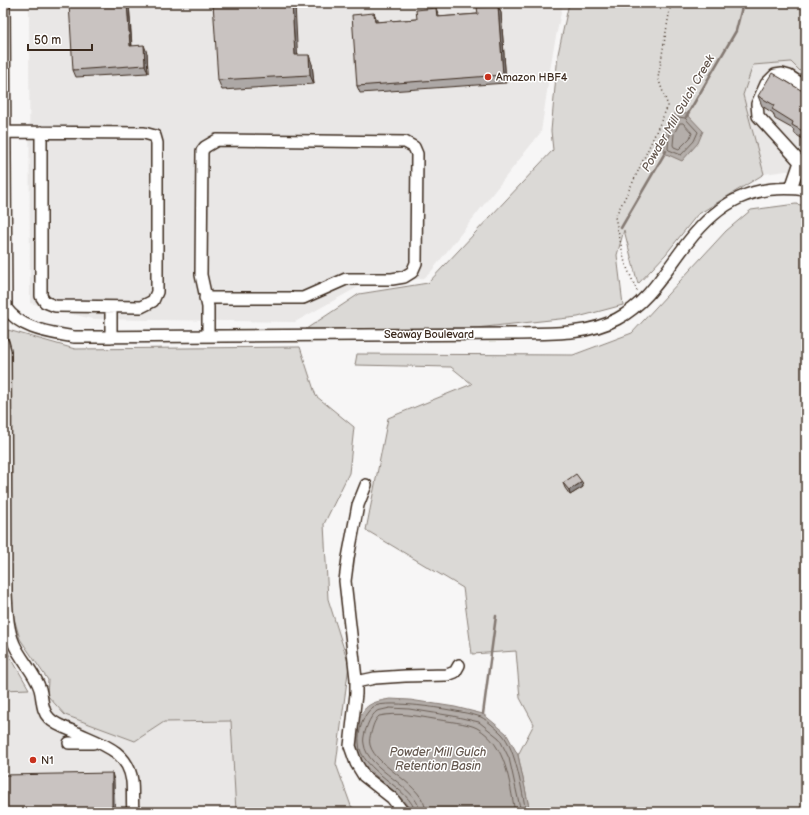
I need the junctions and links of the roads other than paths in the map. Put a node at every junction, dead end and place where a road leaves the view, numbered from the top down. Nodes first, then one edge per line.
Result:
1 (4, 4) edge
2 (806, 87) edge
3 (41, 132) junction
4 (4, 138) edge
5 (803, 162) edge
6 (791, 188) junction
7 (806, 190) edge
8 (205, 298) junction
9 (111, 307) junction
10 (111, 336) junction
11 (208, 336) junction
12 (3, 343) edge
13 (366, 485) dead end
14 (459, 665) dead end
15 (356, 682) junction
16 (69, 743) dead end
17 (98, 743) junction
18 (132, 812) edge
19 (403, 812) edge

1 - 4 street
2 - 5 street
3 - 4 street
3 - 9 street
3 - 9 street
4 - 10 street, Seaway Boulevard
5 - 6 street
6 - 7 street, Seaway Boulevard
6 - 11 street, Seaway Boulevard
8 - 8 street
8 - 11 street
9 - 10 street
10 - 11 street, Seaway Boulevard
12 - 17 street
13 - 15 street
14 - 15 street
15 - 19 street
16 - 17 street
17 - 18 street

